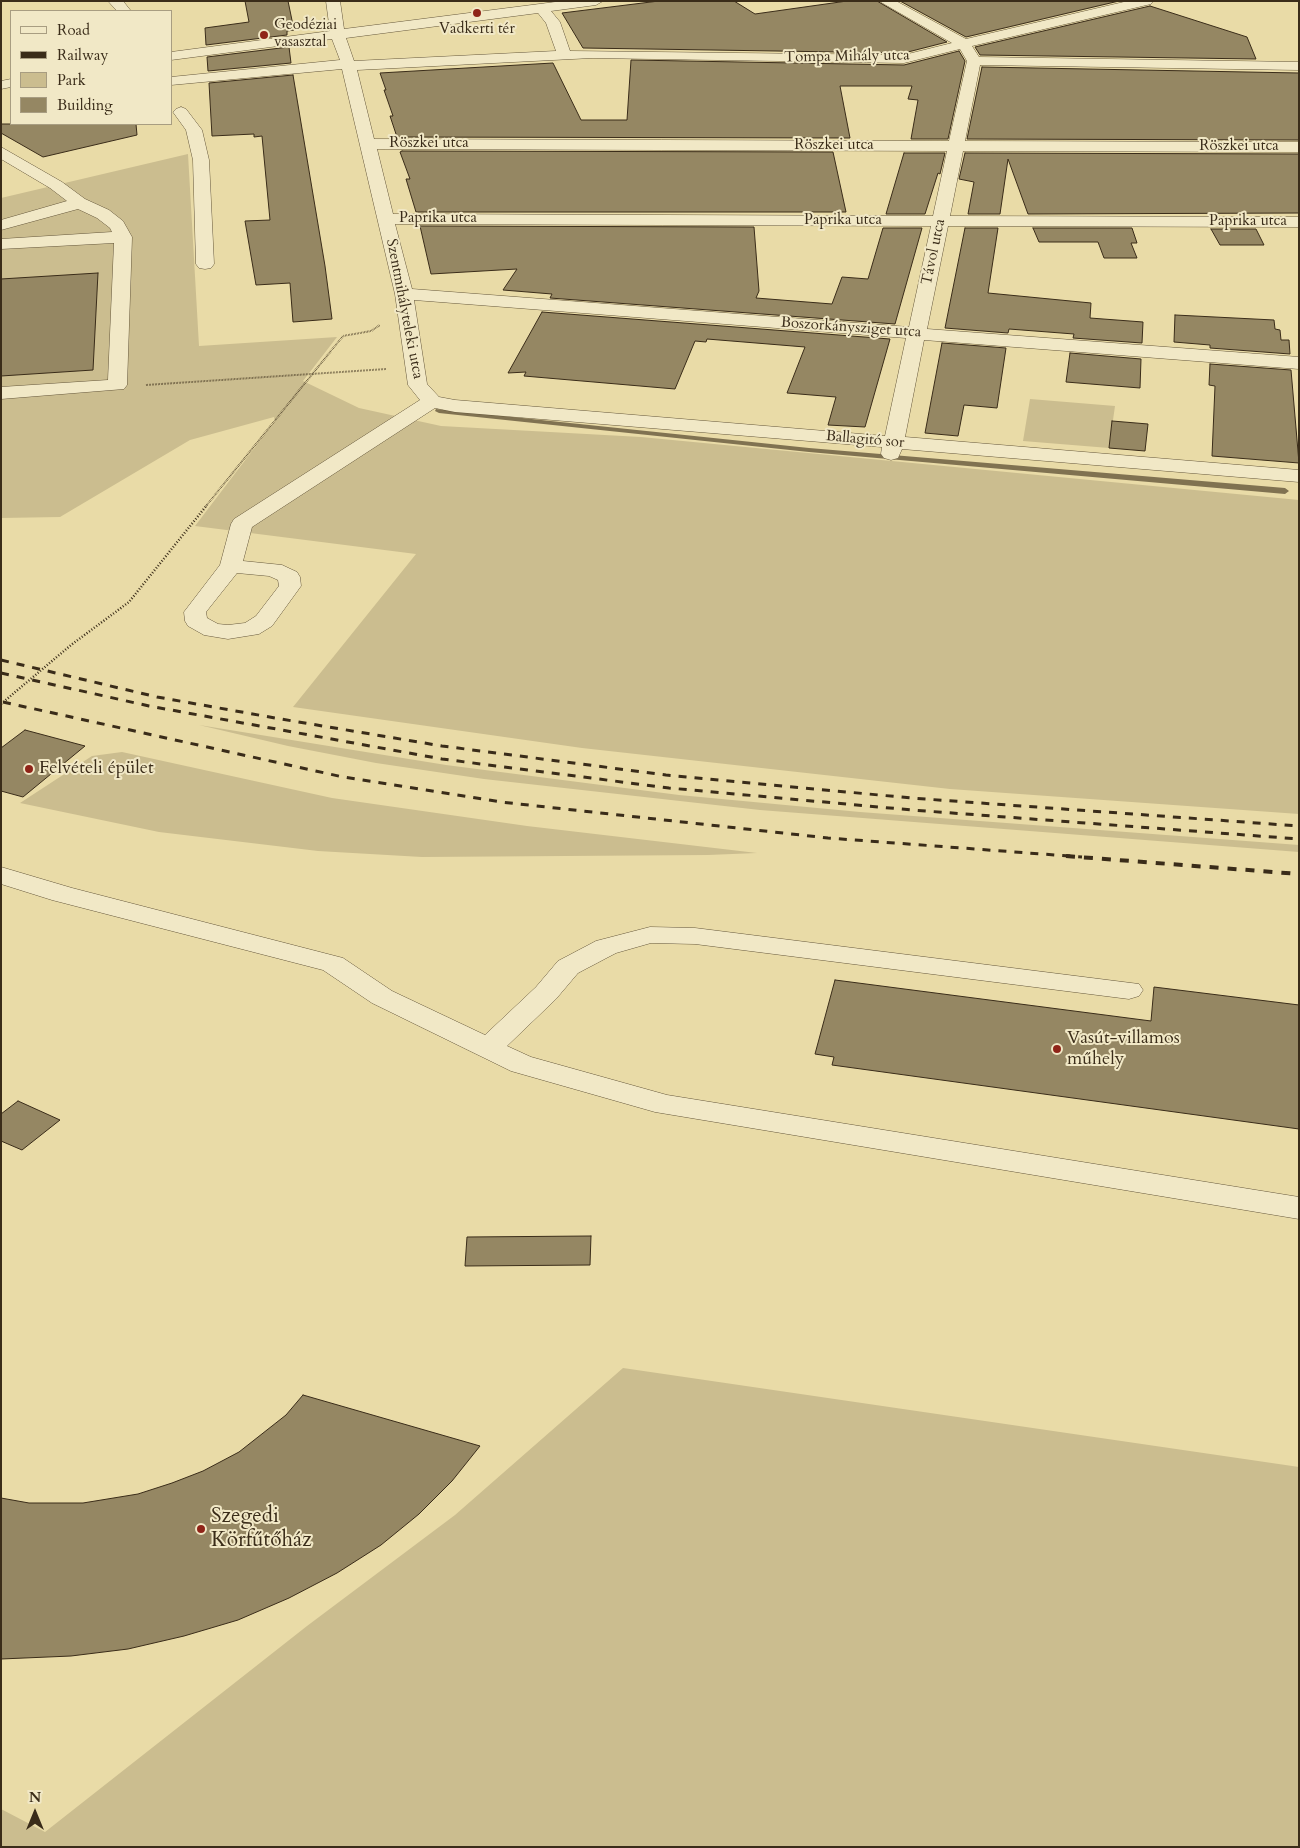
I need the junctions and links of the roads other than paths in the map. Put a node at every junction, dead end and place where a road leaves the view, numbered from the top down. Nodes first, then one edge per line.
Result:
1 (333, 1) edge
2 (596, 1) edge
3 (886, 1) edge
4 (1146, 1) edge
5 (576, 3) edge
6 (542, 8) junction
7 (338, 35) junction
8 (964, 44) junction
9 (177, 55) edge
10 (564, 55) junction
11 (974, 61) junction
12 (349, 65) junction
13 (1299, 66) edge
14 (172, 82) edge
15 (172, 84) edge
16 (182, 104) edge
17 (368, 144) junction
18 (957, 146) junction
19 (1299, 147) edge
20 (1, 152) edge
21 (79, 203) junction
22 (386, 219) junction
23 (940, 221) junction
24 (1299, 222) edge
25 (1, 225) edge
26 (123, 237) junction
27 (1, 244) edge
28 (205, 264) dead end
29 (405, 301) junction
30 (918, 333) junction
31 (1299, 363) edge
32 (1, 393) edge
33 (432, 401) junction
34 (892, 448) junction
35 (1299, 476) edge
36 (231, 566) dead end
37 (1, 875) edge
38 (1129, 990) dead end
39 (488, 1048) junction
40 (1299, 1208) edge

1 - 7 street
2 - 5 street
3 - 8 street
4 - 8 street, Tompa Mihály utca
5 - 6 street
6 - 7 street
6 - 10 street
7 - 9 street
7 - 12 street
8 - 10 street, Tompa Mihály utca
8 - 11 street
10 - 12 street
11 - 13 street
11 - 18 street, Távol utca
12 - 14 street
12 - 17 street, Szentmihályteleki utca
15 - 16 street
16 - 28 street
17 - 18 street, Röszkei utca
17 - 22 street, Szentmihályteleki utca
18 - 19 street, Röszkei utca
18 - 23 street, Távol utca
20 - 21 street
21 - 25 street
21 - 26 street
22 - 23 street, Paprika utca
22 - 29 street, Szentmihályteleki utca
23 - 24 street, Paprika utca
23 - 30 street, Távol utca
26 - 27 street
26 - 32 street
29 - 30 street, Boszorkánysziget utca
29 - 33 street, Szentmihályteleki utca
30 - 31 street, Boszorkánysziget utca
30 - 34 street, Távol utca
33 - 34 street, Ballagitó sor
33 - 36 street
34 - 35 street, Ballagitó sor
37 - 39 street
38 - 39 street
39 - 40 street

